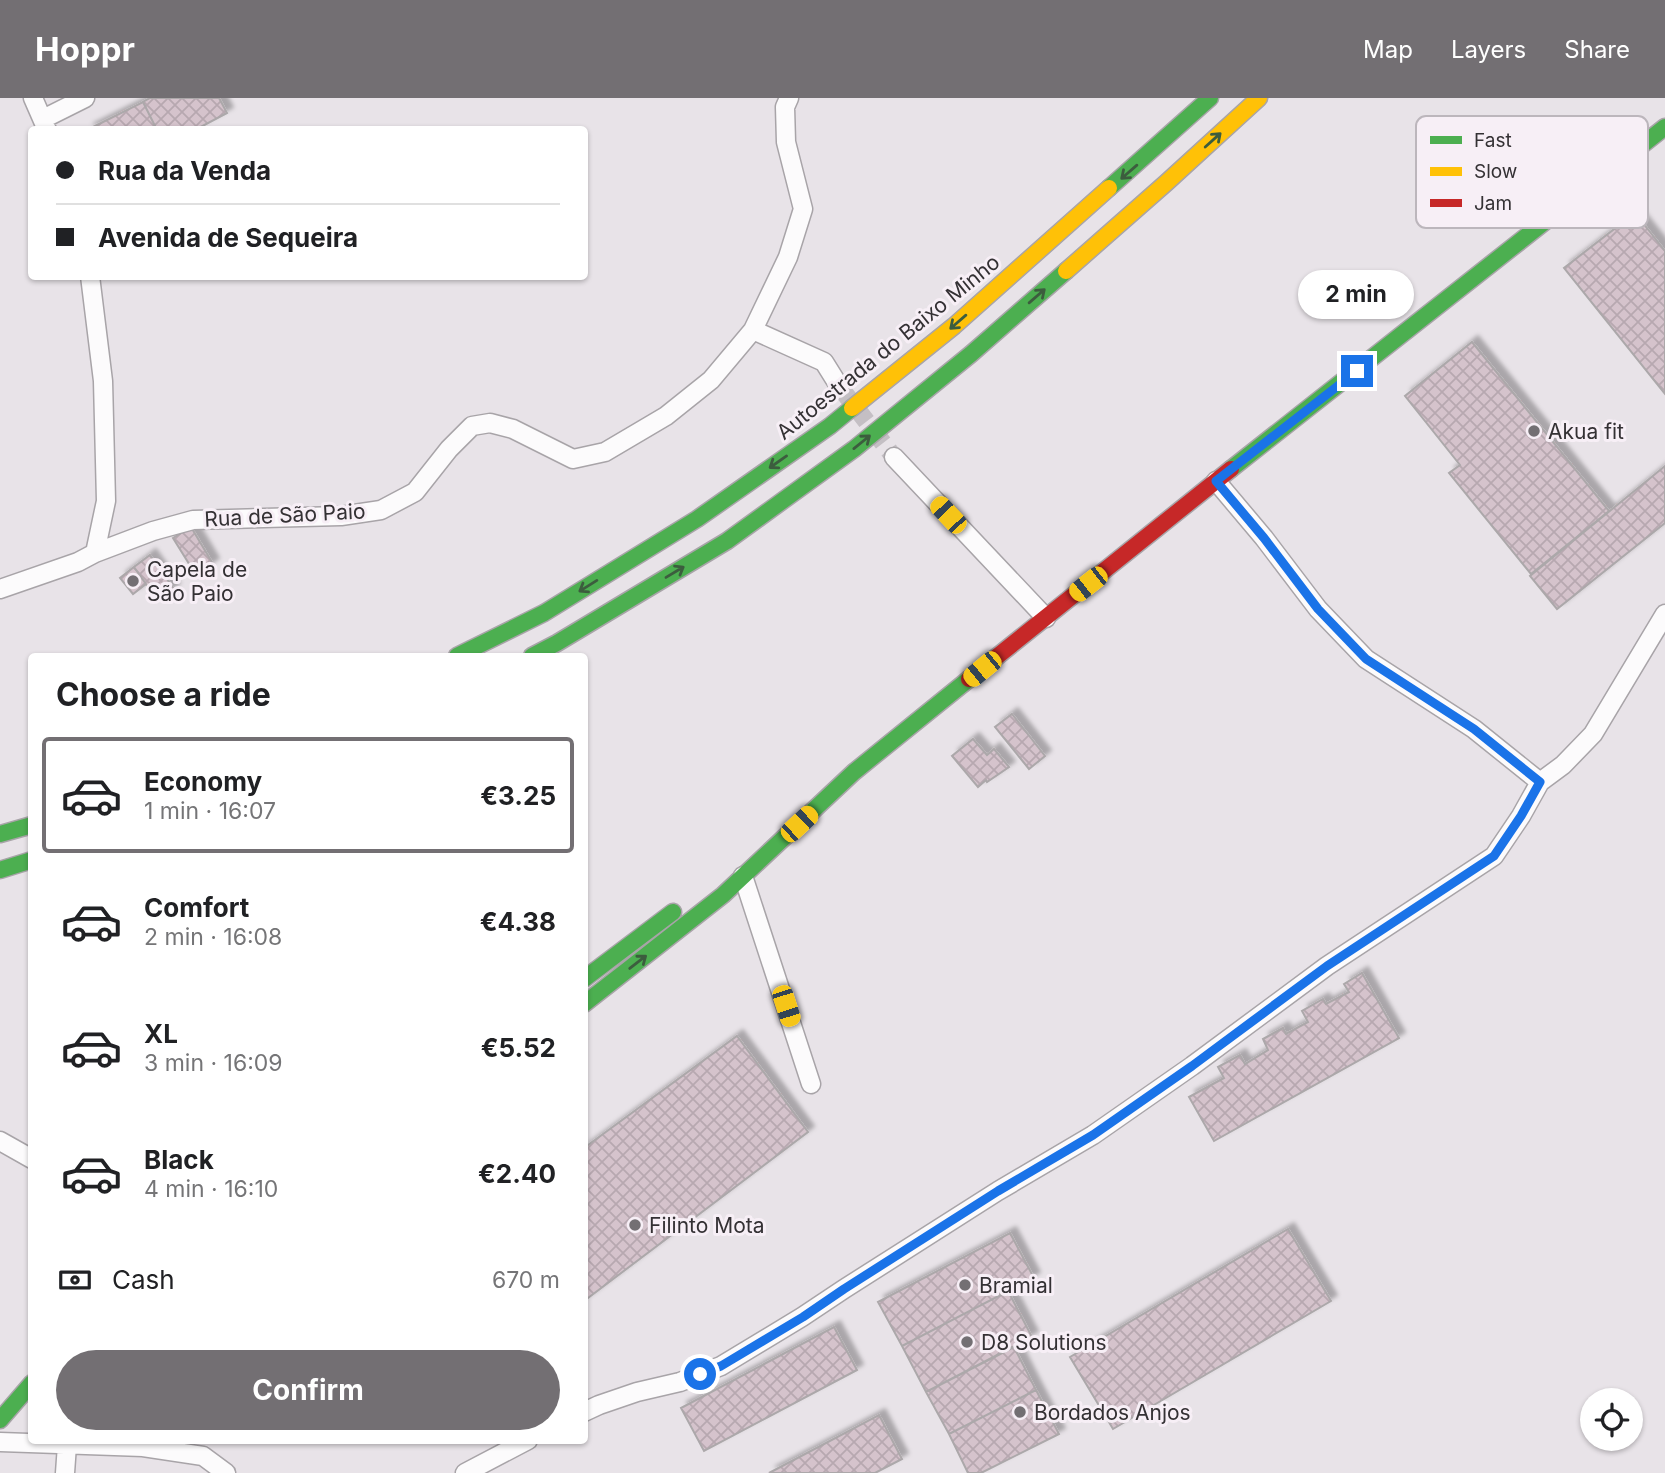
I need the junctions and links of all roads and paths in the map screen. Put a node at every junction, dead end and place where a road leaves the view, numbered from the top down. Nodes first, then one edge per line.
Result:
1 (33, 98) edge
2 (85, 98) edge
3 (789, 98) edge
4 (1210, 98) edge
5 (1259, 98) edge
6 (45, 125) edge
7 (1665, 127) edge
8 (1648, 140) edge
9 (1537, 228) edge
10 (90, 280) edge
11 (753, 330) junction
12 (839, 386) tunnel mouth
13 (894, 457) tunnel mouth
14 (1216, 481) junction
15 (95, 553) junction
16 (0, 589) edge
17 (1665, 614) edge
18 (1046, 618) junction
19 (463, 653) edge
20 (538, 653) edge
21 (1540, 782) junction
22 (28, 826) edge
23 (0, 834) edge
24 (28, 861) edge
25 (740, 868) junction
26 (0, 870) edge
27 (688, 900) dead end
28 (588, 976) edge
29 (588, 1001) edge
30 (811, 1084) dead end
31 (0, 1141) edge
32 (28, 1157) edge
33 (28, 1388) edge
34 (588, 1410) edge
35 (0, 1420) edge
36 (0, 1442) edge
37 (28, 1443) edge
38 (45, 1444) edge
39 (520, 1444) edge
40 (67, 1445) junction
41 (65, 1473) edge
42 (226, 1473) edge
43 (465, 1473) edge

1 - 6 street
2 - 6 street
3 - 11 street, Rua de São Paio
4 -> 19 main road, Autoestrada do Baixo Minho
20 -> 5 main road
7 - 8 main road
9 - 14 main road
10 - 15 street
11 - 12 street
11 - 15 street, Rua de São Paio
13 - 18 street
14 - 18 main road
14 - 21 street
15 - 16 street, Rua de São Paio
17 - 21 street
18 - 25 main road
21 - 34 street
22 - 23 main road
24 - 26 main road
29 -> 25 main road
25 - 30 street
27 - 28 main road
31 - 32 street
33 - 35 main road
36 - 37 street
38 - 40 street
39 - 43 street
40 - 41 street
40 - 42 street

